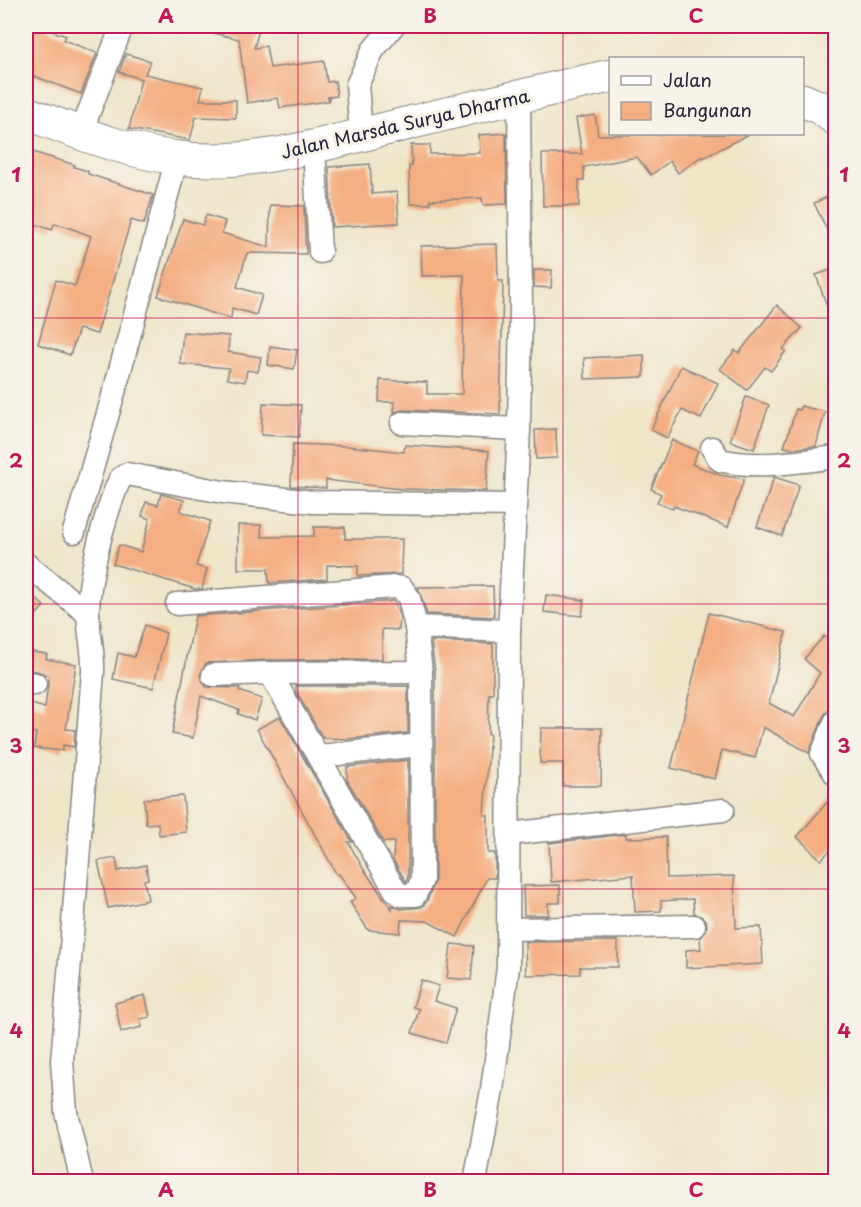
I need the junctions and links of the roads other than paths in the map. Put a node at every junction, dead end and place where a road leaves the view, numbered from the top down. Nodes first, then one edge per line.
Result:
1 (122, 26) edge
2 (393, 26) edge
3 (609, 76) edge
4 (519, 96) junction
5 (804, 101) edge
6 (836, 119) edge
7 (28, 121) edge
8 (361, 134) junction
9 (80, 135) junction
10 (314, 147) junction
11 (177, 158) junction
12 (320, 252) dead end
13 (402, 423) dead end
14 (519, 429) junction
15 (712, 448) dead end
16 (836, 457) edge
17 (514, 505) junction
18 (74, 532) dead end
19 (26, 564) edge
20 (177, 604) dead end
21 (88, 614) junction
22 (416, 627) junction
23 (509, 631) junction
24 (421, 672) junction
25 (270, 673) junction
26 (213, 675) dead end
27 (836, 720) edge
28 (420, 745) junction
29 (320, 756) junction
30 (836, 775) edge
31 (723, 810) dead end
32 (509, 834) junction
33 (694, 926) dead end
34 (509, 930) junction
35 (82, 1182) edge
36 (475, 1182) edge

1 - 9 street
2 - 8 street
3 - 4 highway, Jalan Marsda Surya Dharma
4 - 8 highway, Jalan Marsda Surya Dharma
4 - 14 street
5 - 6 highway
7 - 9 highway, Jalan Marsda Surya Dharma
8 - 10 highway, Jalan Marsda Surya Dharma
9 - 11 highway, Jalan Marsda Surya Dharma
10 - 11 highway, Jalan Marsda Surya Dharma
10 - 12 street
11 - 18 street
13 - 14 street
14 - 17 street
15 - 16 street
17 - 21 street
17 - 23 street
19 - 21 street
20 - 22 street
21 - 35 street
22 - 23 street
22 - 24 street
23 - 32 street
24 - 25 street
24 - 28 street
25 - 26 street
25 - 29 street
27 - 30 street
28 - 29 street
28 - 29 street
31 - 32 street
32 - 34 street
33 - 34 street
34 - 36 street

